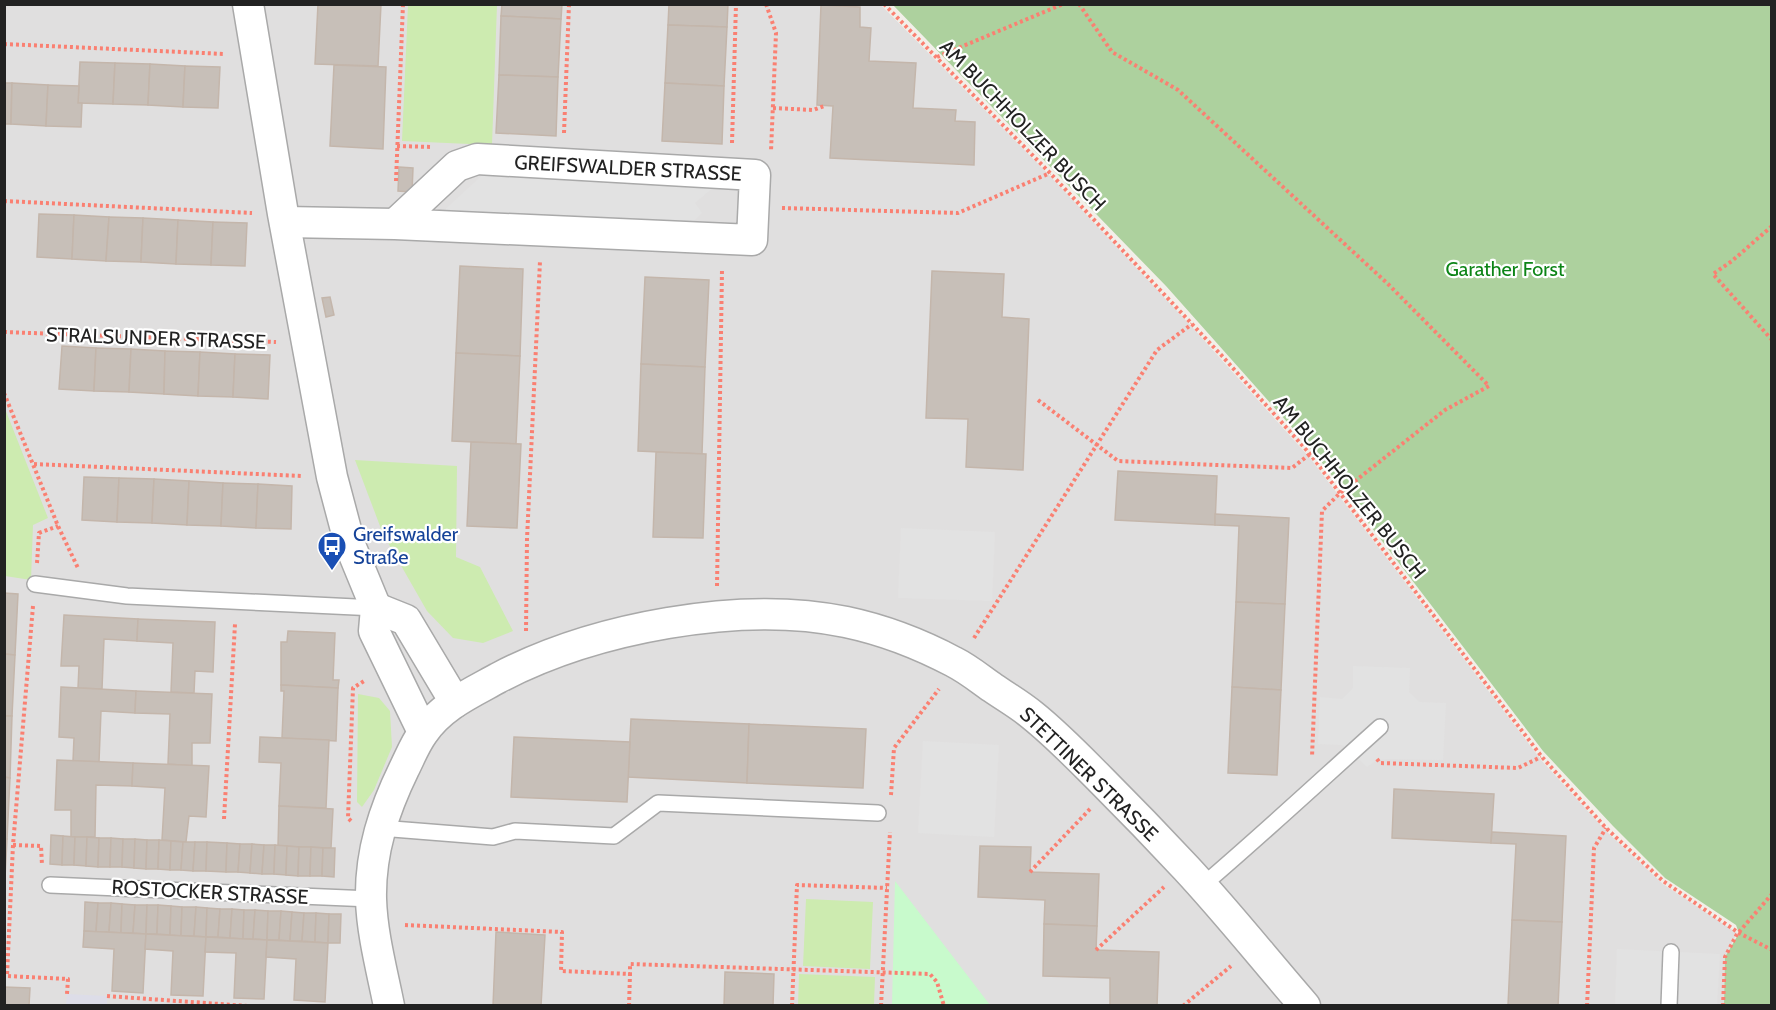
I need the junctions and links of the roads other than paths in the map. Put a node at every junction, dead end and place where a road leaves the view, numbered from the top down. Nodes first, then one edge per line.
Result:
1 (248, 4) edge
2 (284, 218) junction
3 (395, 224) junction
4 (35, 585) road end
5 (376, 608) junction
6 (455, 702) junction
7 (1380, 727) dead end
8 (423, 732) junction
9 (878, 813) dead end
10 (378, 834) junction
11 (1194, 877) junction
12 (50, 885) road end
13 (372, 911) junction
14 (1671, 952) dead end
15 (389, 1005) edge
16 (1305, 1005) edge
17 (1669, 1005) edge

1 - 2 street
2 - 3 street, GREIFSWALDER STRASSE
2 - 5 street
3 - 3 street, GREIFSWALDER STRASSE
4 - 5 lane
5 - 6 street
5 - 8 street
6 - 8 street
6 - 11 street, STETTINER STRASSE
7 - 11 lane
8 - 10 street
9 - 10 lane
10 - 13 street
11 - 16 street, STETTINER STRASSE
12 - 13 lane, ROSTOCKER STRASSE
13 - 15 street
14 - 17 lane

